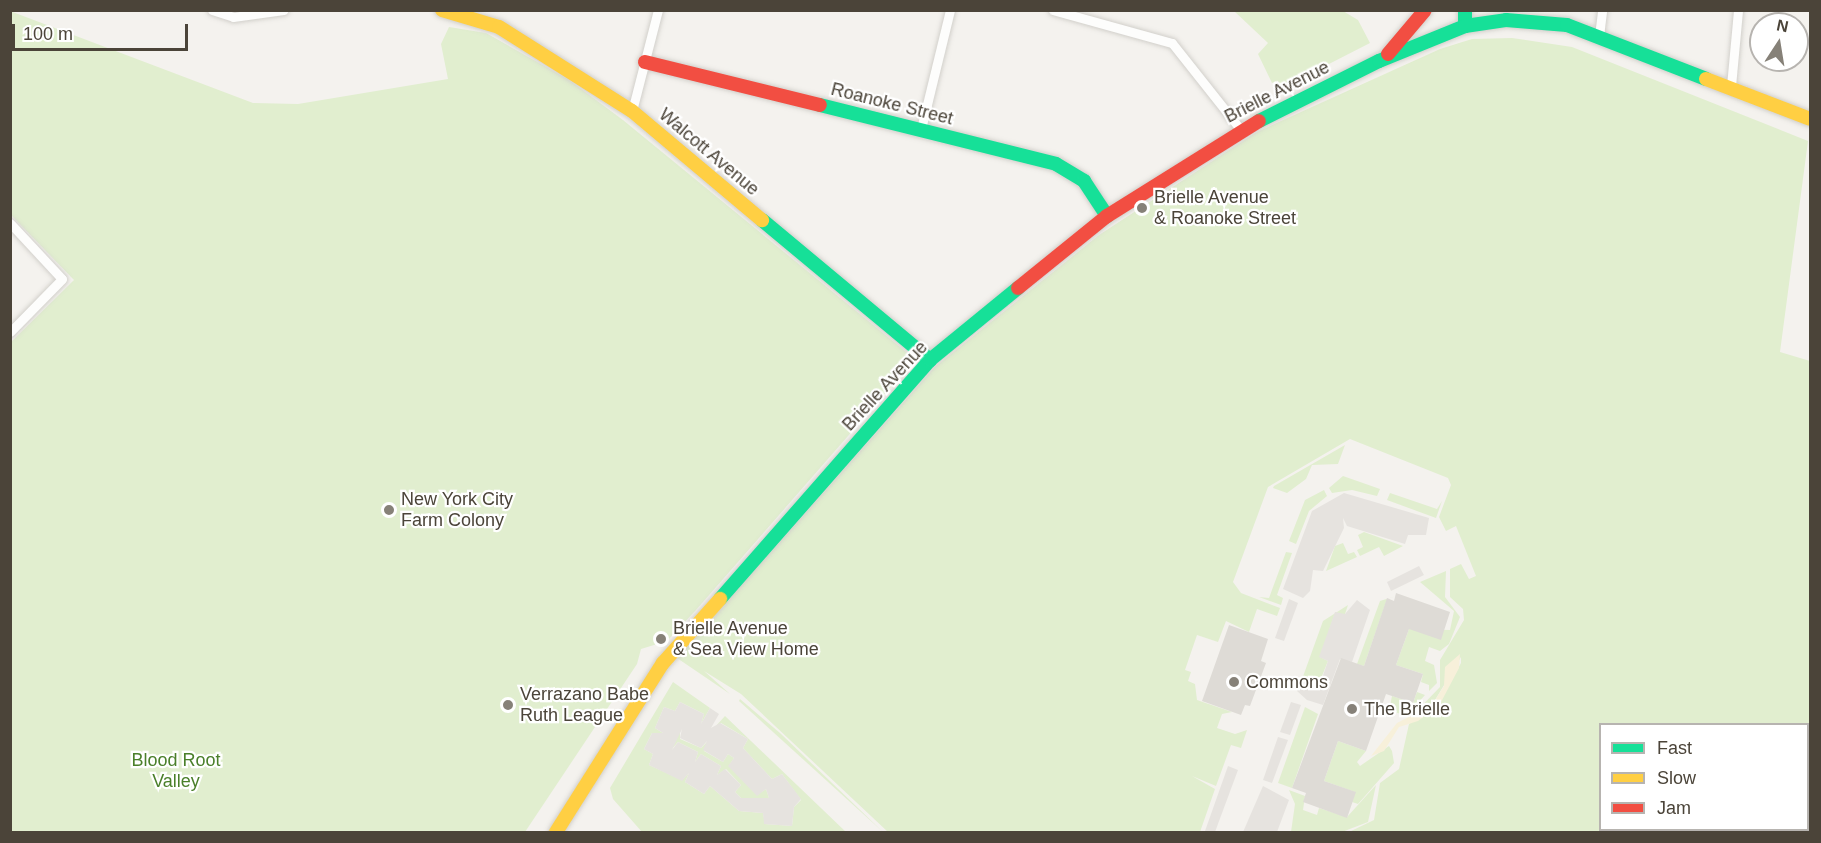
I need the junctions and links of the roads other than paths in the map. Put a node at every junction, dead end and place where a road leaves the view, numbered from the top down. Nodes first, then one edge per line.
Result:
1 (212, 10) edge
2 (284, 10) edge
3 (442, 10) edge
4 (658, 10) edge
5 (950, 10) edge
6 (1053, 10) edge
7 (1425, 10) edge
8 (1465, 10) edge
9 (1545, 10) edge
10 (1602, 10) edge
11 (1738, 10) edge
12 (1465, 26) junction
13 (1599, 36) junction
14 (1379, 61) junction
15 (645, 62) junction
16 (1731, 86) junction
17 (632, 111) junction
18 (1810, 119) edge
19 (921, 129) junction
20 (1241, 130) junction
21 (1107, 216) junction
22 (10, 223) edge
23 (10, 332) edge
24 (930, 360) junction
25 (556, 832) edge

1 - 2 street
3 - 17 street, Walcott Avenue
4 - 15 street
5 - 19 street
6 - 20 street
7 - 14 street, Brielle Avenue
8 - 12 street
9 - 13 street, Brielle Avenue
10 - 13 street
11 - 16 street
12 - 13 street, Brielle Avenue
12 - 14 street, Brielle Avenue
13 - 16 street, Brielle Avenue
14 - 20 street, Brielle Avenue
15 - 17 street
15 - 19 street, Roanoke Street
16 - 18 street, Brielle Avenue
17 - 24 street, Walcott Avenue
19 - 21 street, Roanoke Street
20 - 21 street, Brielle Avenue
21 - 24 street, Brielle Avenue
22 - 23 street
24 - 25 street, Brielle Avenue

